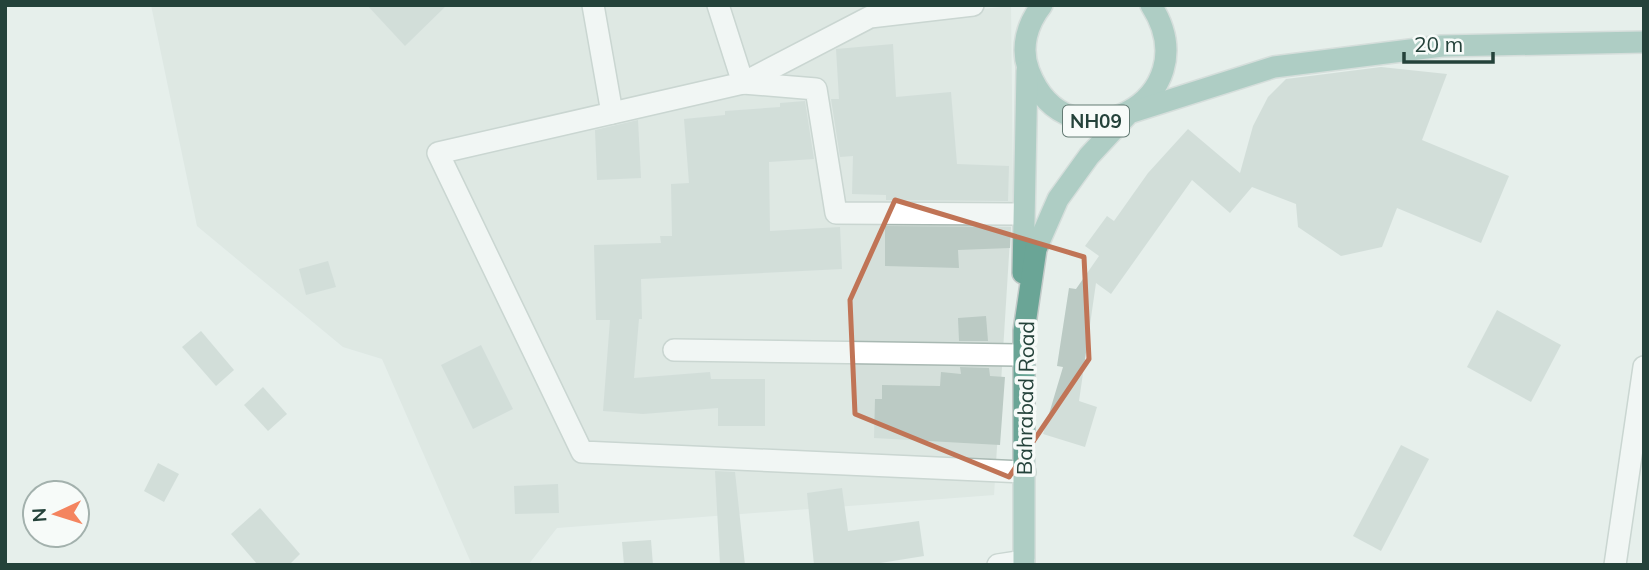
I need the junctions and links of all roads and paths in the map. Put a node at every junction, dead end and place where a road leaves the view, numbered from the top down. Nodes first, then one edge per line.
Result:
1 (593, 5) edge
2 (718, 5) edge
3 (973, 5) edge
4 (1022, 5) edge
5 (1042, 5) edge
6 (1151, 5) edge
7 (1026, 36) junction
8 (1644, 42) edge
9 (1027, 65) junction
10 (743, 83) junction
11 (612, 113) junction
12 (1129, 113) junction
13 (1022, 214) junction
14 (1024, 331) junction
15 (674, 351) dead end
16 (1023, 355) junction
17 (1644, 367) edge
18 (1025, 472) junction
19 (1024, 563) edge
20 (998, 565) edge
21 (1615, 565) edge

1 - 11 street
2 - 10 street
3 - 10 street
4 - 7 main road, NH09
5 - 7 main road, NH09
6 - 12 main road, NH09
7 - 9 main road, NH09
8 - 12 main road, Bahrabad Road / NH09
9 - 12 main road, NH09
9 - 13 main road
10 - 11 street
10 - 13 street
11 - 18 street
12 - 14 main road, Bahrabad Road
13 - 14 main road
14 - 16 main road, Bahrabad Road
15 - 16 street
16 - 18 main road, Bahrabad Road
17 - 21 street
18 - 19 main road, Bahrabad Road
19 - 20 street

